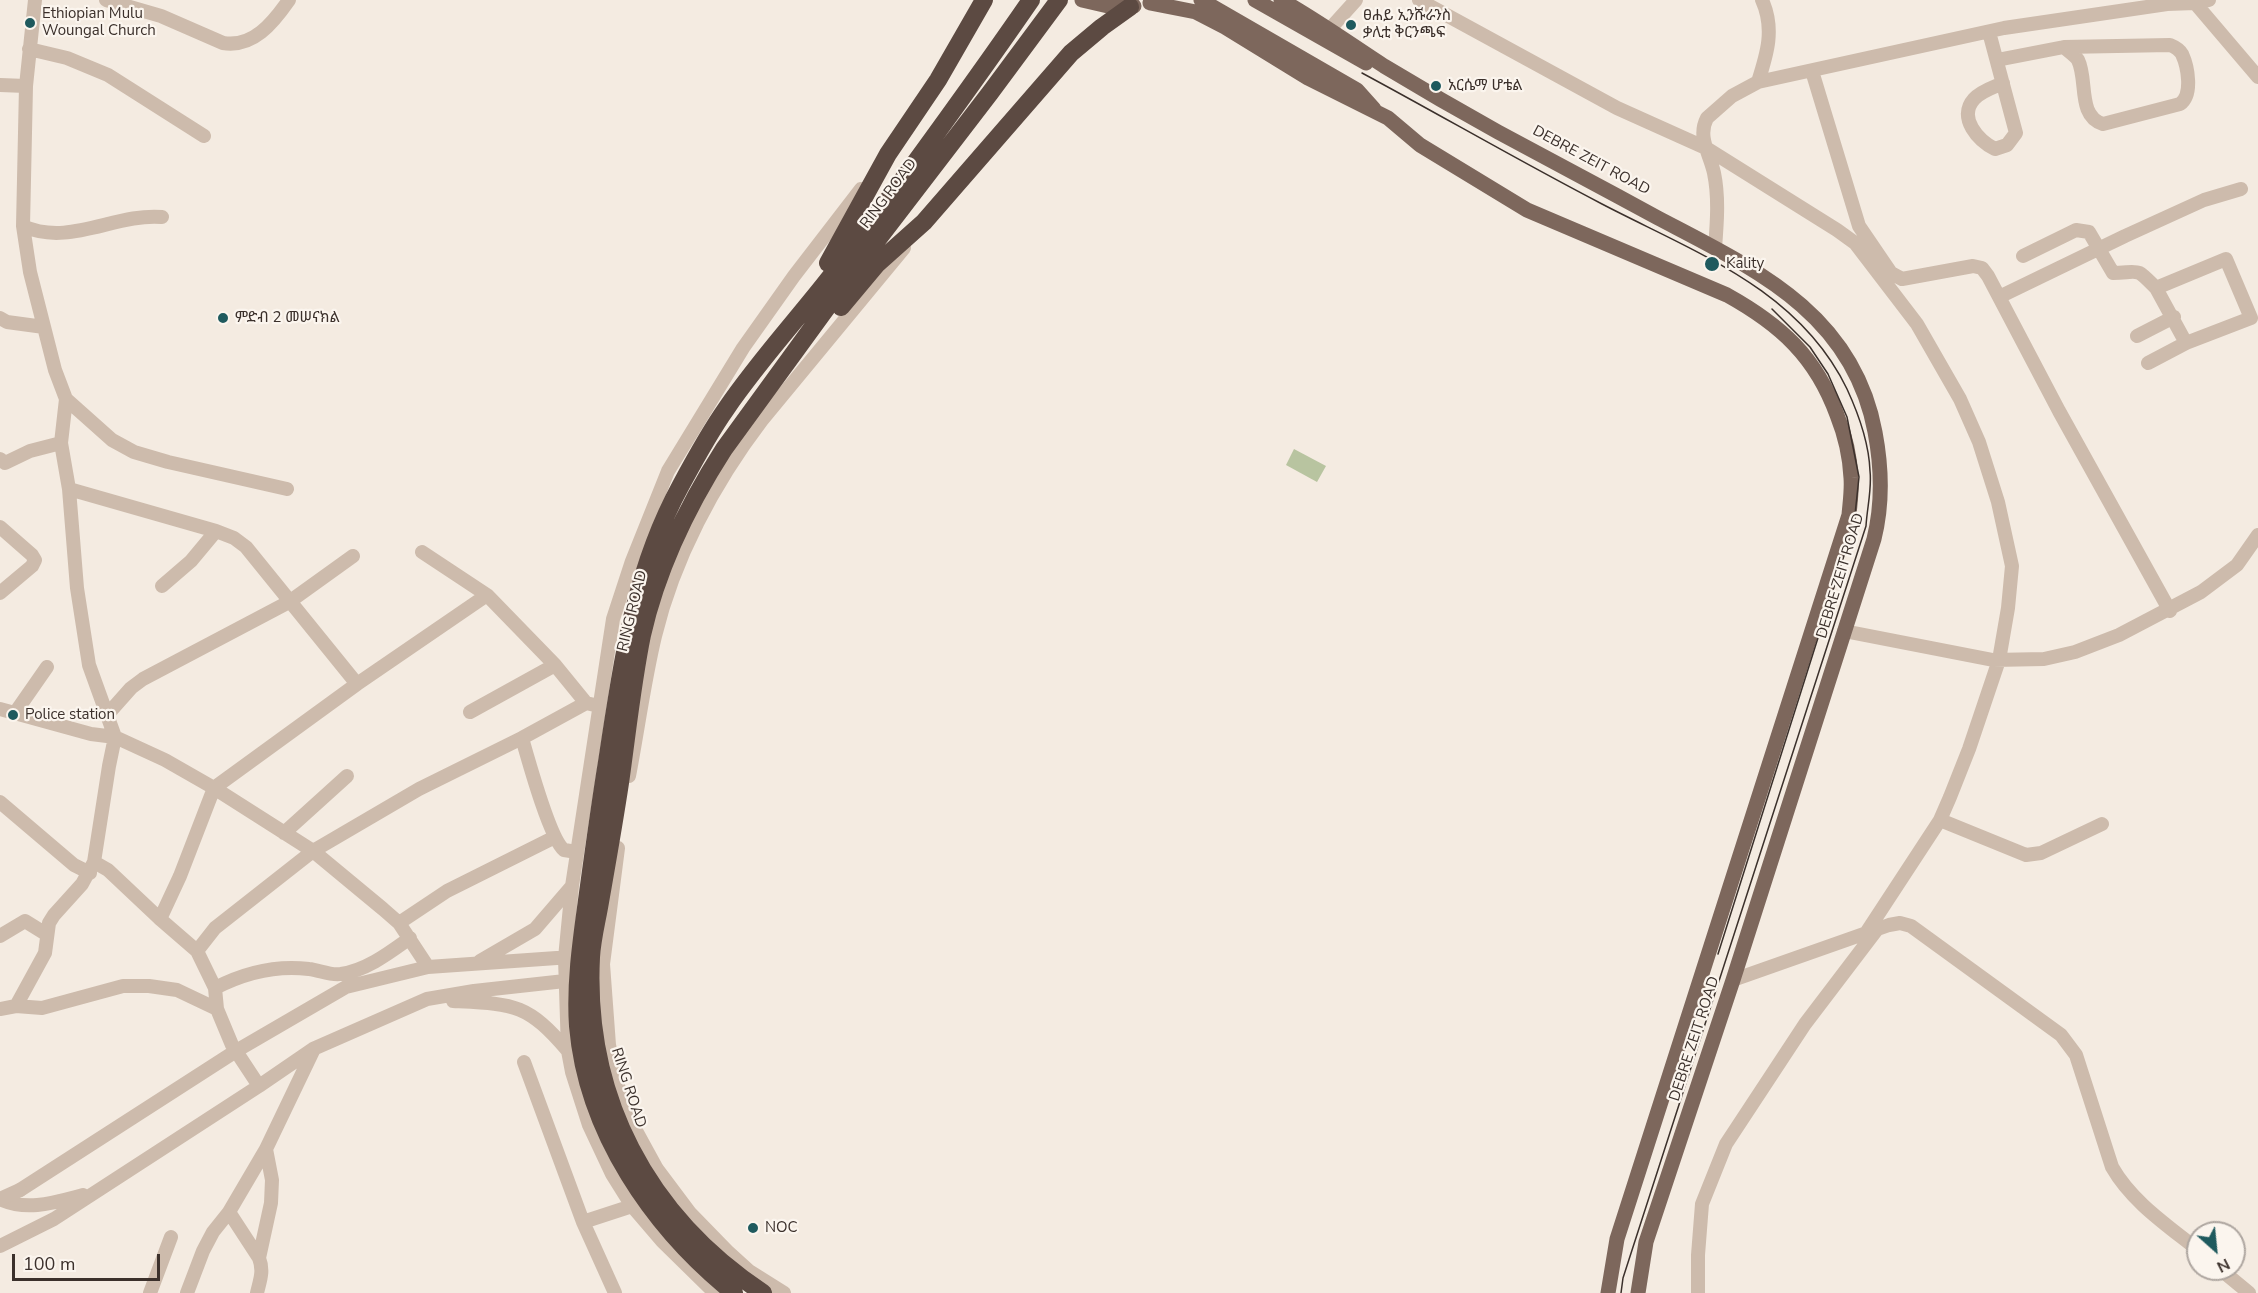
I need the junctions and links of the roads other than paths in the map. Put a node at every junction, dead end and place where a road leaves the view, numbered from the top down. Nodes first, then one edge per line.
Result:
1 (35, 0) edge
2 (106, 0) edge
3 (289, 0) edge
4 (984, 0) edge
5 (1031, 0) edge
6 (1059, 0) edge
7 (1082, 0) edge
8 (1201, 0) edge
9 (1255, 0) edge
10 (1281, 0) edge
11 (1356, 0) edge
12 (1419, 0) edge
13 (1762, 0) edge
14 (2209, 0) edge
15 (1153, 1) edge
16 (2167, 2) edge
17 (2194, 3) junction
18 (1130, 7) junction
19 (1329, 30) junction
20 (1989, 32) junction
21 (2064, 47) junction
22 (29, 49) junction
23 (1997, 60) junction
24 (1387, 67) junction
25 (1812, 71) junction
26 (2258, 77) edge
27 (1758, 82) junction
28 (2003, 83) junction
29 (0, 85) edge
30 (26, 86) junction
31 (1376, 111) junction
32 (204, 136) dead end
33 (1706, 148) junction
34 (888, 154) junction
35 (2241, 189) dead end
36 (162, 217) dead end
37 (924, 222) junction
38 (23, 226) junction
39 (1859, 226) junction
40 (1855, 243) junction
41 (1714, 248) junction
42 (2100, 249) junction
43 (2023, 256) dead end
44 (2157, 288) junction
45 (1999, 297) junction
46 (2174, 317) junction
47 (0, 318) edge
48 (792, 324) junction
49 (44, 327) junction
50 (2137, 336) dead end
51 (2186, 343) junction
52 (2148, 363) dead end
53 (775, 378) junction
54 (66, 399) junction
55 (61, 443) junction
56 (2, 463) edge
57 (69, 489) junction
58 (287, 489) dead end
59 (0, 527) edge
60 (216, 531) junction
61 (2258, 535) edge
62 (423, 552) dead end
63 (353, 555) dead end
64 (162, 586) dead end
65 (0, 593) edge
66 (487, 595) junction
67 (289, 602) junction
68 (2169, 610) junction
69 (1844, 631) junction
70 (1998, 660) junction
71 (555, 665) junction
72 (47, 667) dead end
73 (357, 684) junction
74 (592, 704) junction
75 (0, 709) edge
76 (470, 712) dead end
77 (15, 713) junction
78 (107, 715) junction
79 (115, 737) junction
80 (522, 738) junction
81 (347, 776) dead end
82 (214, 788) junction
83 (0, 803) edge
84 (1940, 820) junction
85 (2102, 824) dead end
86 (284, 833) junction
87 (555, 837) junction
88 (313, 851) junction
89 (577, 852) junction
90 (92, 867) junction
91 (572, 886) junction
92 (160, 919) junction
93 (399, 923) junction
94 (1872, 931) junction
95 (46, 934) junction
96 (0, 936) edge
97 (410, 938) junction
98 (197, 951) junction
99 (578, 956) junction
100 (475, 964) junction
101 (428, 967) junction
102 (579, 980) junction
103 (1733, 980) junction
104 (343, 981) junction
105 (215, 988) junction
106 (427, 999) junction
107 (16, 1006) junction
108 (0, 1009) edge
109 (218, 1009) junction
110 (313, 1049) junction
111 (236, 1051) junction
112 (568, 1051) junction
113 (524, 1062) dead end
114 (259, 1086) junction
115 (266, 1149) junction
116 (94, 1193) junction
117 (0, 1199) edge
118 (632, 1206) junction
119 (229, 1212) junction
120 (583, 1222) junction
121 (171, 1237) dead end
122 (2186, 1240) edge
123 (0, 1246) edge
124 (259, 1258) junction
125 (2234, 1281) edge
126 (150, 1293) edge
127 (187, 1293) edge
128 (257, 1293) edge
129 (615, 1293) edge
130 (715, 1293) edge
131 (734, 1293) edge
132 (763, 1293) edge
133 (784, 1293) edge
134 (1608, 1293) edge
135 (1638, 1293) edge
136 (1698, 1293) edge
137 (2249, 1293) edge

1 - 22 street
2 - 3 street
4 - 34 highway
5 - 48 highway, RING ROAD
6 - 53 highway, RING ROAD
7 - 18 main road
8 - 31 main road
9 - 24 main road
10 - 19 main road
11 - 19 street
12 - 33 street
13 - 27 street
14 - 17 street
15 - 18 main road
15 - 31 main road
16 - 17 street
16 - 20 street
17 - 26 street
18 - 37 highway
19 - 24 main road
20 - 23 street
20 - 25 street
21 - 21 street
21 - 23 street
22 - 30 street
22 - 32 street
23 - 28 street
24 - 41 main road, DEBRE ZEIT ROAD
25 - 27 street
25 - 39 street
27 - 33 street
28 - 28 street
29 - 30 street
30 - 38 street
31 - 134 main road, DEBRE ZEIT ROAD
33 - 40 street
33 - 41 street
34 - 48 highway
34 - 74 street
35 - 42 street
36 - 38 street
37 - 53 highway
37 - 133 street
38 - 49 street
39 - 40 street
39 - 45 street
40 - 70 street
41 - 69 main road, DEBRE ZEIT ROAD
42 - 43 street
42 - 44 street
42 - 45 street
44 - 46 street
44 - 51 street
45 - 68 street
46 - 50 street
46 - 51 street
47 - 49 street
48 - 99 highway, RING ROAD
49 - 54 street
51 - 52 street
53 - 99 highway, RING ROAD
54 - 55 street
54 - 58 street
55 - 56 street
55 - 57 street
57 - 60 street
57 - 78 street
59 - 65 street
60 - 64 street
60 - 67 street
61 - 68 street
62 - 66 street
63 - 67 street
66 - 71 street
66 - 73 street
67 - 73 street
67 - 78 street
68 - 70 street
69 - 70 street
69 - 103 main road, DEBRE ZEIT ROAD
70 - 84 street
71 - 74 street
71 - 76 street
72 - 77 street
73 - 82 street
74 - 80 street
74 - 89 street
75 - 77 street
77 - 79 street
78 - 79 street
79 - 82 street
79 - 90 street
80 - 87 street
80 - 88 street
81 - 86 street
82 - 86 street
82 - 92 street
83 - 90 street
84 - 85 street
84 - 94 street
86 - 88 street
87 - 89 street
87 - 93 street
88 - 93 street
88 - 98 street
89 - 91 street
90 - 92 street
90 - 95 street
91 - 99 street
91 - 100 street
92 - 98 street
93 - 97 street
94 - 103 street
94 - 122 street
94 - 136 street
95 - 96 street
95 - 107 street
97 - 101 street
97 - 104 street
98 - 105 street
99 - 100 street
99 - 102 highway, RING ROAD
99 - 102 street
100 - 101 street
101 - 104 street
102 - 106 street
102 - 112 street
102 - 131 highway, RING ROAD
102 - 132 highway, RING ROAD
103 - 135 main road, DEBRE ZEIT ROAD
104 - 105 street
104 - 111 street
105 - 109 street
106 - 110 street
106 - 112 street
107 - 108 street
107 - 109 street
109 - 111 street
110 - 114 street
110 - 115 street
111 - 114 street
111 - 117 street, bridge
112 - 118 street
113 - 120 street
114 - 116 street
115 - 119 street
115 - 124 street
116 - 117 street
116 - 123 street
118 - 120 street
118 - 130 street
119 - 124 street
119 - 127 street
120 - 129 street
121 - 126 street
124 - 128 street
125 - 137 street

